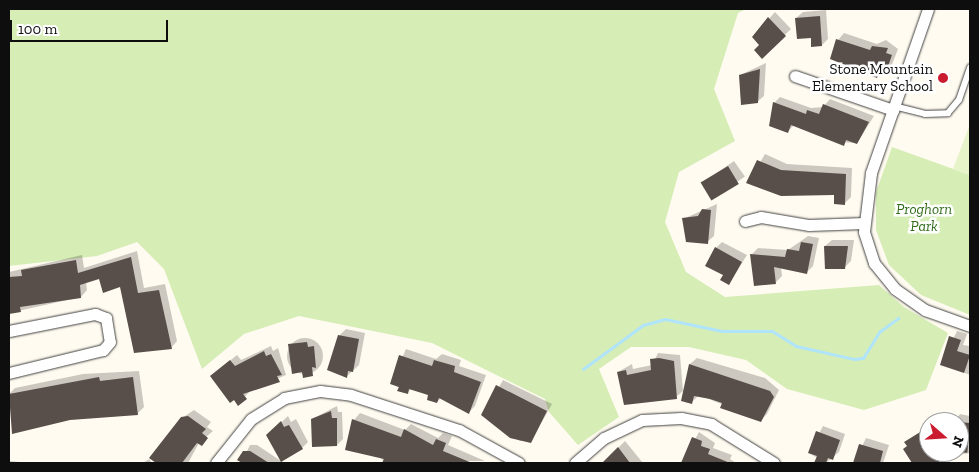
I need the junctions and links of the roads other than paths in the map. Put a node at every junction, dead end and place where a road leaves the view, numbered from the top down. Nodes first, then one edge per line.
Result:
1 (928, 9) edge
2 (970, 68) edge
3 (795, 76) dead end
4 (893, 108) junction
5 (745, 221) dead end
6 (864, 222) junction
7 (969, 323) edge
8 (9, 331) edge
9 (9, 373) edge
10 (216, 463) edge
11 (519, 463) edge
12 (575, 463) edge
13 (774, 463) edge

1 - 4 street
2 - 4 lane
3 - 4 street
4 - 6 street
5 - 6 street
6 - 7 street
8 - 9 street
10 - 11 street
12 - 13 street

